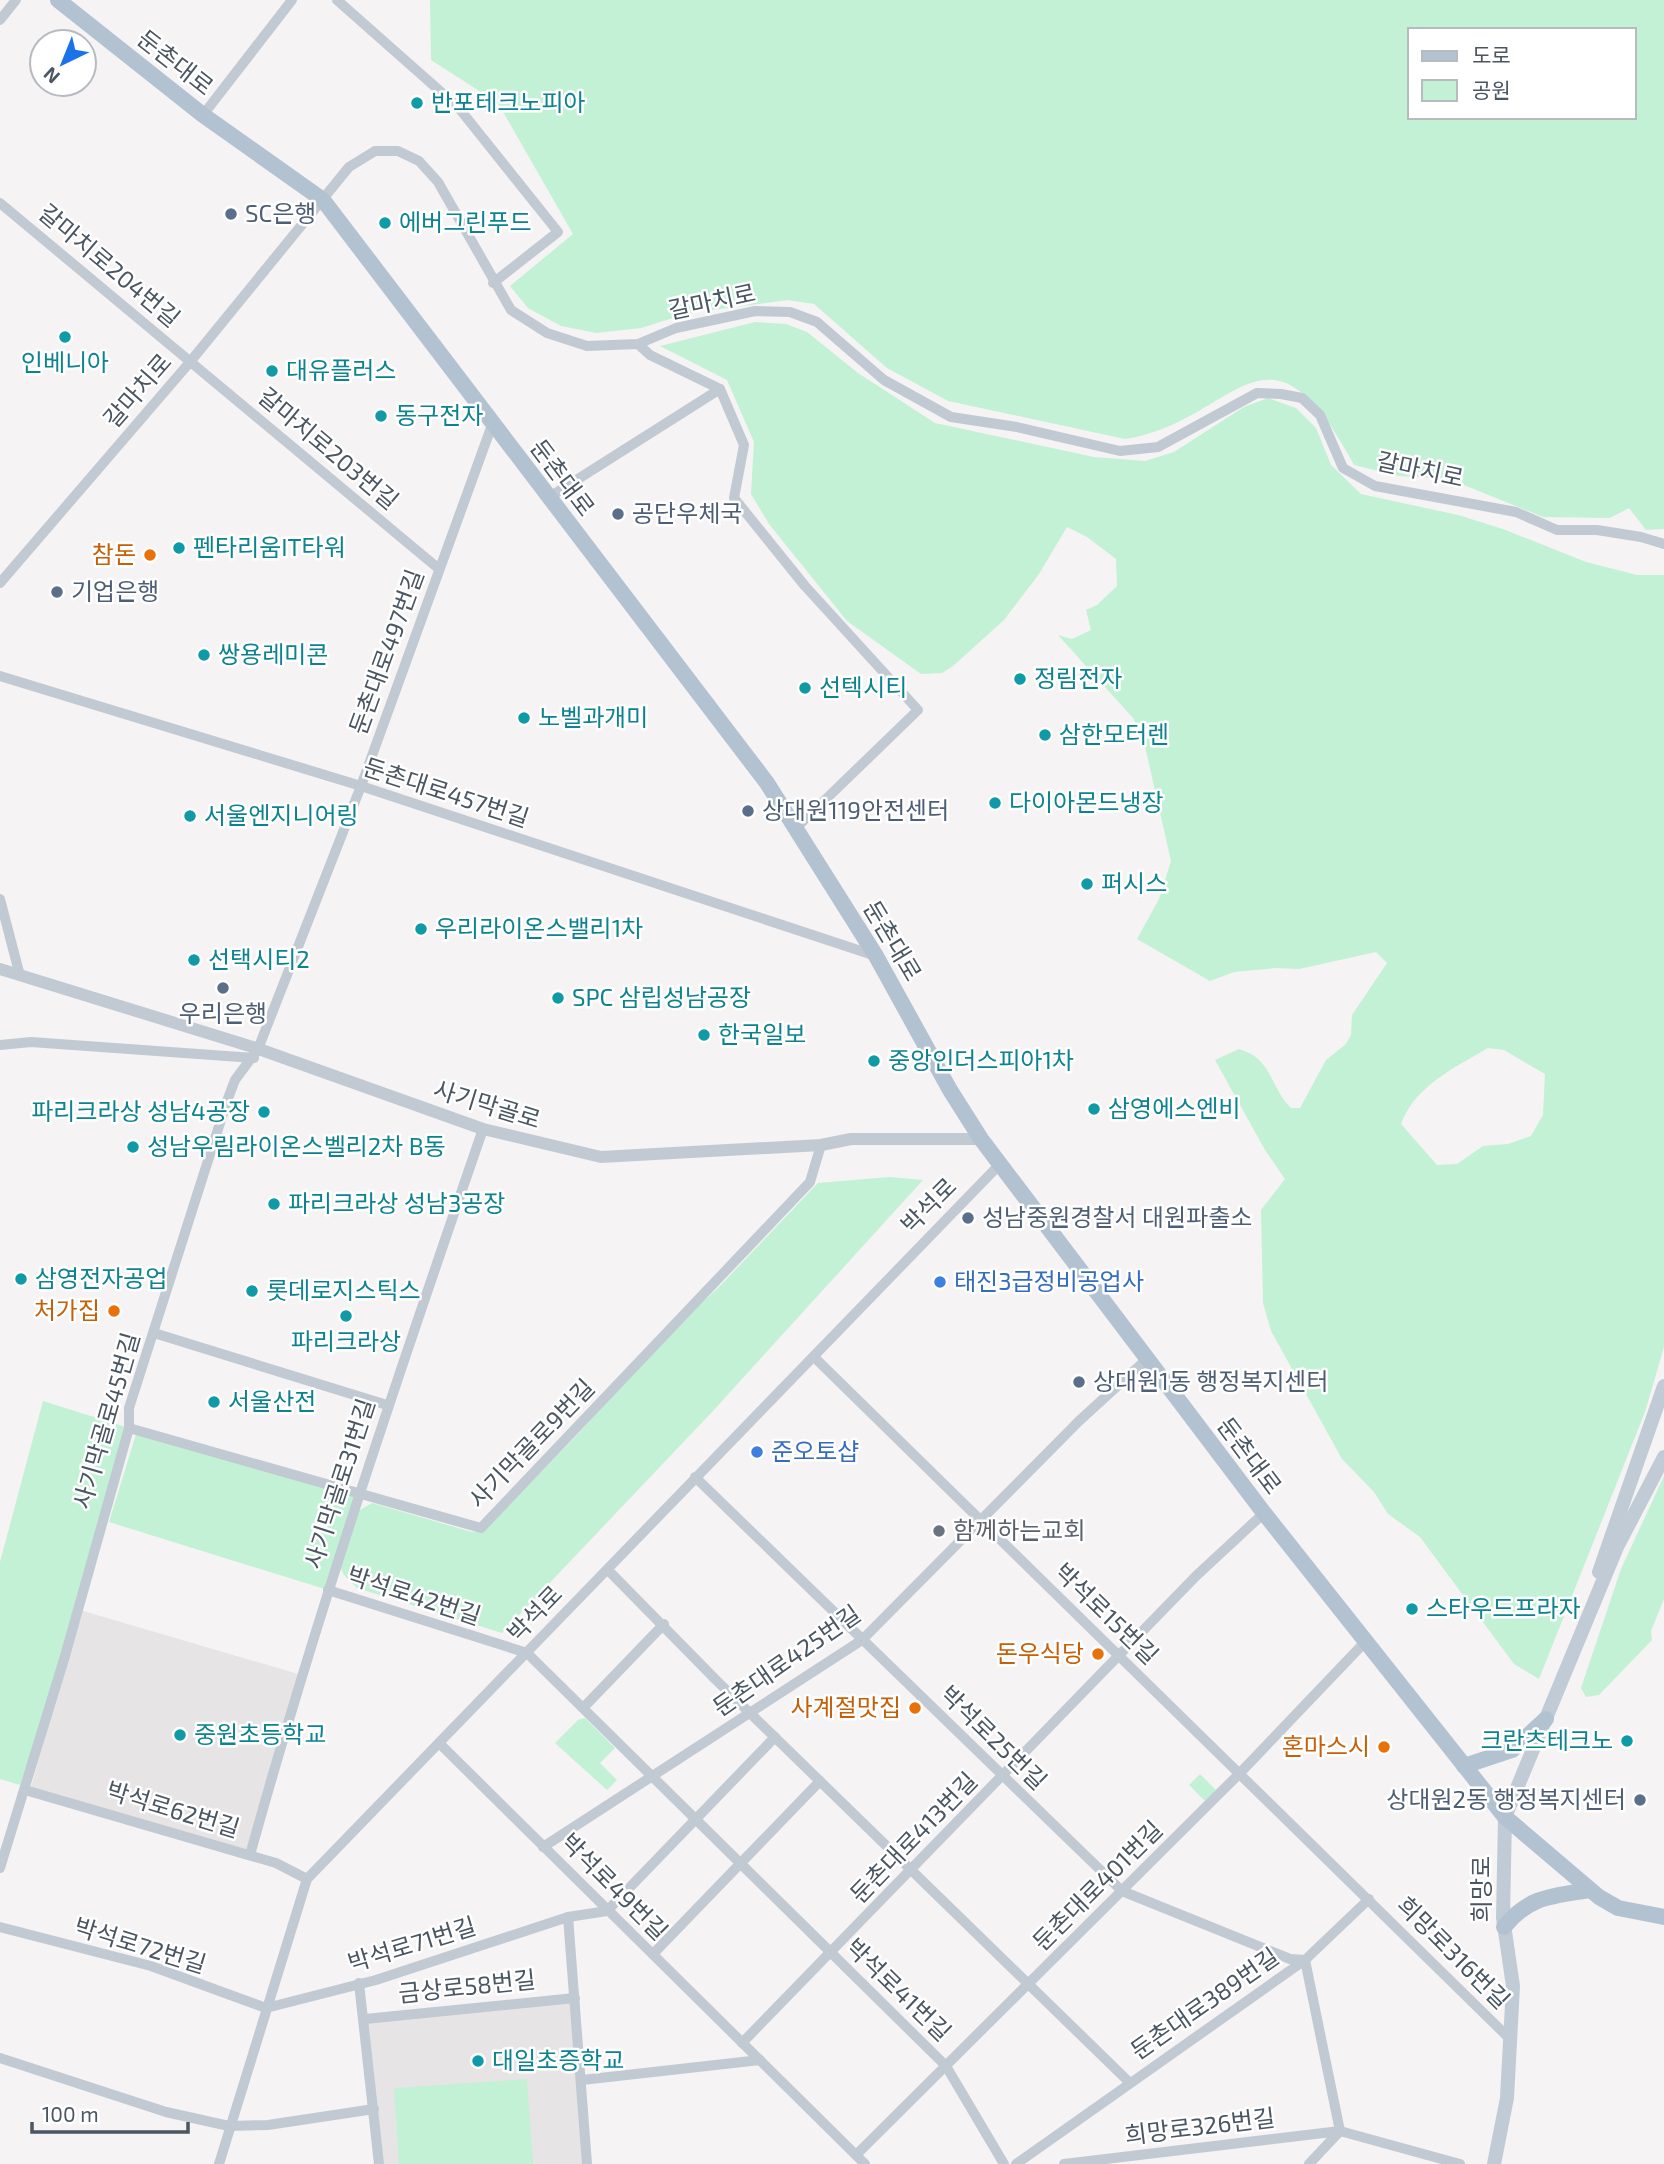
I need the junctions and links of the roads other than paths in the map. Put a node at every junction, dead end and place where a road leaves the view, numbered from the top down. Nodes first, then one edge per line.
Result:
1 (16, 0) edge
2 (58, 0) edge
3 (292, 0) edge
4 (337, 0) edge
5 (0, 20) edge
6 (203, 115) junction
7 (323, 200) junction
8 (0, 203) edge
9 (493, 283) junction
10 (638, 344) junction
11 (190, 362) junction
12 (720, 389) junction
13 (492, 425) junction
14 (548, 498) junction
15 (1664, 544) edge
16 (439, 569) junction
17 (0, 583) edge
18 (0, 676) edge
19 (361, 786) junction
20 (796, 828) junction
21 (0, 899) edge
22 (876, 956) junction
23 (0, 969) edge
24 (19, 972) junction
25 (0, 1045) edge
26 (256, 1054) junction
27 (483, 1129) junction
28 (981, 1139) junction
29 (821, 1144) junction
30 (1000, 1164) junction
31 (154, 1333) junction
32 (814, 1357) junction
33 (1147, 1359) junction
34 (1664, 1386) edge
35 (387, 1405) junction
36 (129, 1428) junction
37 (1664, 1457) edge
38 (695, 1477) junction
39 (357, 1495) junction
40 (1264, 1513) junction
41 (980, 1520) junction
42 (608, 1570) junction
43 (328, 1590) junction
44 (664, 1624) junction
45 (1585, 1628) junction
46 (862, 1640) junction
47 (1366, 1643) junction
48 (527, 1653) junction
49 (1120, 1657) junction
50 (584, 1707) junction
51 (750, 1713) junction
52 (1546, 1719) junction
53 (775, 1737) junction
54 (439, 1744) junction
55 (1464, 1766) junction
56 (1239, 1774) junction
57 (652, 1776) junction
58 (1003, 1776) junction
59 (820, 1782) junction
60 (24, 1790) junction
61 (1505, 1817) junction
62 (694, 1820) junction
63 (543, 1847) junction
64 (250, 1855) junction
65 (739, 1864) junction
66 (0, 1868) edge
67 (912, 1871) junction
68 (307, 1879) junction
69 (1590, 1890) junction
70 (1122, 1891) junction
71 (1369, 1899) junction
72 (607, 1911) junction
73 (568, 1917) junction
74 (1664, 1917) edge
75 (0, 1927) edge
76 (1504, 1927) junction
77 (653, 1954) junction
78 (830, 1954) junction
79 (1305, 1960) junction
80 (359, 1983) junction
81 (1029, 1985) junction
82 (575, 1998) junction
83 (266, 2008) junction
84 (365, 2019) junction
85 (1508, 2037) junction
86 (742, 2043) junction
87 (0, 2058) edge
88 (760, 2060) junction
89 (946, 2066) junction
90 (582, 2080) junction
91 (1129, 2082) junction
92 (374, 2109) junction
93 (229, 2126) junction
94 (1340, 2131) junction
95 (856, 2155) junction
96 (219, 2164) edge
97 (379, 2164) edge
98 (587, 2164) edge
99 (865, 2164) edge
100 (1004, 2164) edge
101 (1016, 2164) edge
102 (1064, 2164) edge
103 (1309, 2164) edge
104 (1460, 2164) edge
105 (1494, 2164) edge

1 - 5 street
2 - 6 main road, 둔촌대로
3 - 6 street
4 - 9 street
6 - 7 main road, 둔촌대로
7 - 9 street, 갈마치로
7 - 11 street, 갈마치로
7 - 13 main road, 둔촌대로
8 - 11 street, 갈마치로204번길
9 - 10 street, 갈마치로
10 - 12 street
10 - 15 street, 갈마치로
11 - 16 street, 갈마치로203번길
11 - 17 street, 갈마치로
12 - 14 street
12 - 20 street
13 - 14 main road, 둔촌대로
13 - 16 street, 둔촌대로497번길
14 - 20 main road, 둔촌대로
16 - 19 street, 둔촌대로497번길
18 - 19 street, 둔촌대로457번길
19 - 22 street, 둔촌대로457번길
19 - 26 street, 둔촌대로497번길
20 - 22 main road, 둔촌대로
21 - 24 street
22 - 28 main road, 둔촌대로
23 - 24 street, 사기막골로
24 - 26 street, 사기막골로
25 - 26 street
26 - 27 street, 사기막골로
26 - 31 street, 사기막골로45번길
27 - 29 street, 사기막골로
27 - 35 street, 사기막골로31번길
28 - 29 street, 사기막골로
28 - 30 main road, 둔촌대로
29 - 39 street, 사기막골로9번길
30 - 32 street, 박석로
30 - 33 main road, 둔촌대로
31 - 35 street
31 - 36 street, 사기막골로45번길
32 - 38 street, 박석로
32 - 41 street, 박석로15번길
33 - 40 main road, 둔촌대로
33 - 41 street, 둔촌대로425번길
34 - 45 main road, 희망로
35 - 39 street, 사기막골로31번길
36 - 39 street, 사기막골로9번길
36 - 60 street, 사기막골로45번길
37 - 45 main road, 희망로
38 - 42 street, 박석로
38 - 46 street, 박석로25번길
39 - 43 street, 사기막골로31번길
40 - 47 main road, 둔촌대로
40 - 49 street, 둔촌대로413번길
41 - 46 street, 둔촌대로425번길
41 - 49 street, 박석로15번길
42 - 44 street
42 - 48 street, 박석로
43 - 48 street, 박석로42번길
43 - 64 street, 사기막골로31번길
44 - 50 street
44 - 51 street
45 - 52 main road, 희망로
46 - 51 street, 둔촌대로425번길
46 - 58 street, 박석로25번길
47 - 55 main road, 둔촌대로
47 - 56 street, 둔촌대로401번길
48 - 50 street, 박석로41번길
48 - 54 street, 박석로
49 - 56 street, 박석로15번길
49 - 58 street, 둔촌대로413번길
50 - 57 street, 박석로41번길
51 - 53 street
51 - 57 street, 둔촌대로425번길
52 - 55 main road
52 - 61 main road, 희망로
53 - 59 street
53 - 62 street
54 - 63 street, 박석로49번길
54 - 68 street, 박석로
55 - 61 main road, 둔촌대로
56 - 70 street, 둔촌대로401번길
56 - 71 street, 박석로15번길
57 - 62 street, 박석로41번길
57 - 63 street, 둔촌대로425번길
58 - 67 street, 둔촌대로413번길
58 - 70 street, 박석로25번길
59 - 65 street
59 - 67 street
60 - 64 street, 박석로62번길
60 - 66 street, 사기막골로45번길
61 - 69 main road, 둔촌대로
61 - 76 main road, 희망로
62 - 65 street, 박석로41번길
62 - 72 street
63 - 72 street, 박석로49번길
64 - 68 street, 박석로62번길
65 - 77 street
65 - 78 street, 박석로41번길
67 - 78 street, 둔촌대로413번길
67 - 81 street
68 - 83 street, 박석로
69 - 74 main road, 둔촌대로
69 - 76 main road
70 - 79 street, 박석로25번길
70 - 81 street, 둔촌대로401번길
71 - 79 street, 둔촌대로389번길
71 - 85 street, 희망로316번길
72 - 73 street, 박석로71번길
72 - 77 street, 박석로49번길
73 - 80 street, 박석로71번길
73 - 82 street
75 - 83 street, 박석로72번길
76 - 85 main road, 희망로
77 - 86 street, 박석로49번길
78 - 86 street, 둔촌대로413번길
78 - 89 street, 박석로41번길
79 - 91 street, 둔촌대로389번길
79 - 94 street, 둔촌대로389번길
80 - 83 street, 박석로71번길
80 - 84 street, 금상로58번길
81 - 89 street, 둔촌대로401번길
81 - 91 street
82 - 84 street, 금상로58번길
82 - 90 street
83 - 93 street, 박석로
84 - 92 street, 금상로58번길
85 - 105 main road, 희망로
86 - 88 street, 박석로49번길
87 - 93 street
88 - 90 street
88 - 95 street, 박석로49번길
89 - 95 street, 둔촌대로401번길
89 - 100 street, 박석로41번길
90 - 98 street
91 - 101 street, 둔촌대로389번길
92 - 93 street
92 - 97 street, 금상로58번길
93 - 96 street, 박석로
94 - 102 street, 희망로326번길
94 - 103 street
94 - 104 street, 희망로326번길
95 - 99 street, 박석로49번길

